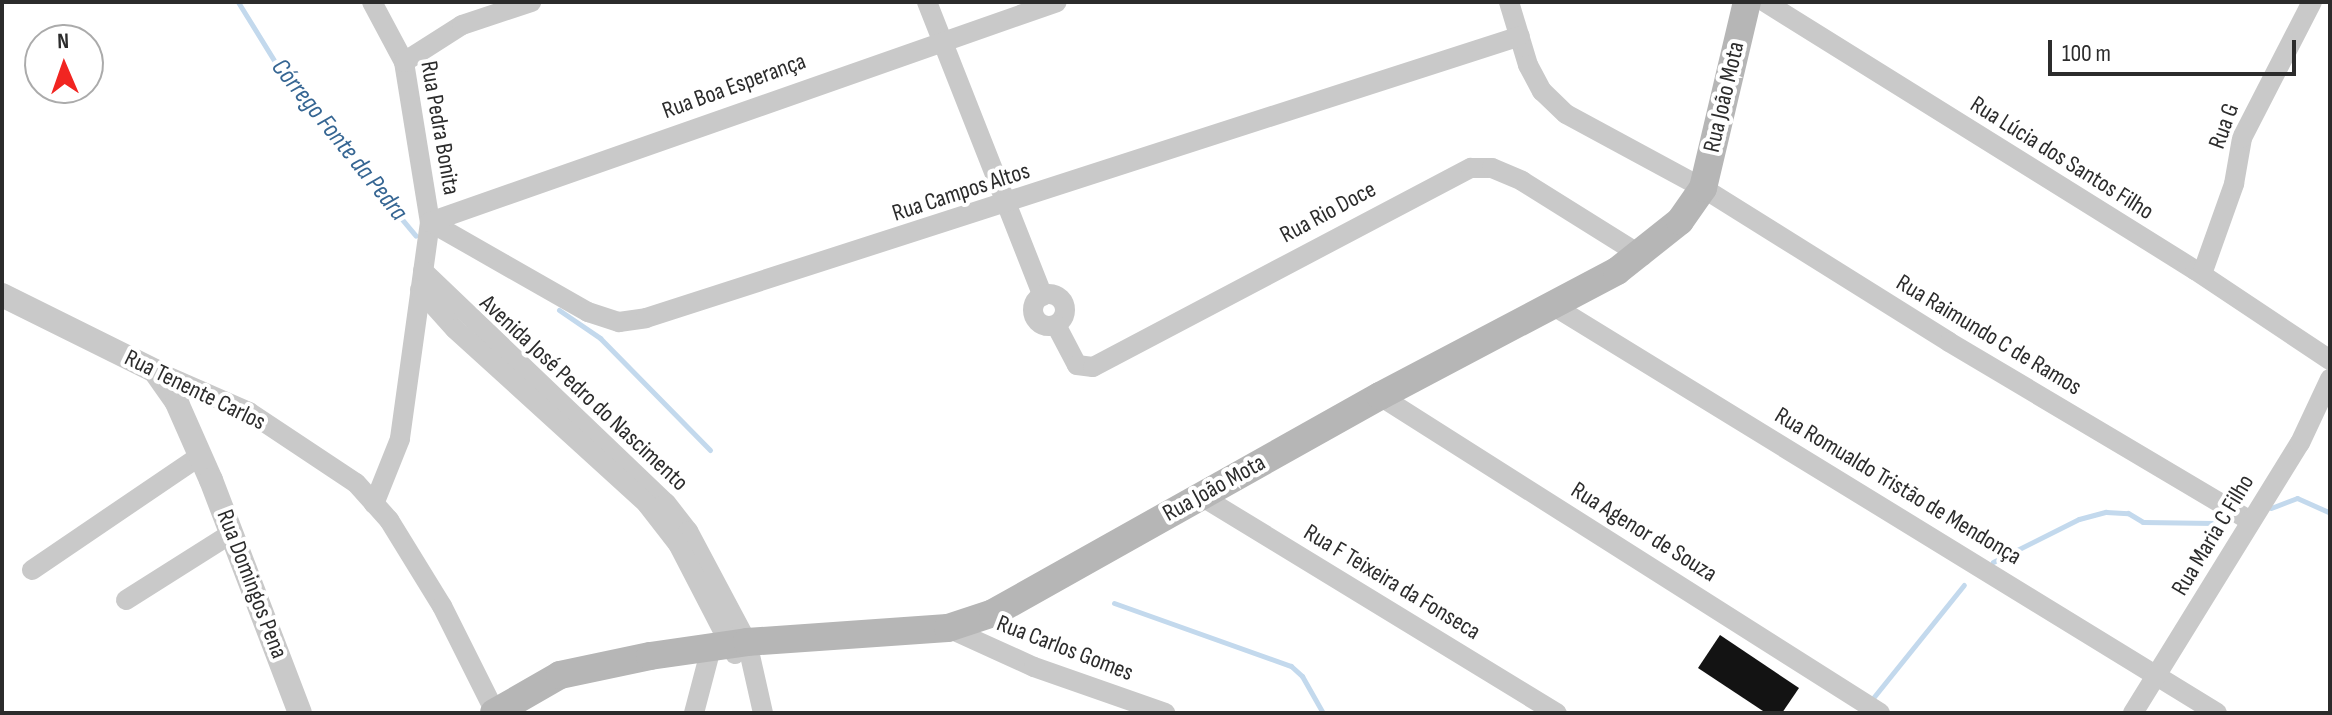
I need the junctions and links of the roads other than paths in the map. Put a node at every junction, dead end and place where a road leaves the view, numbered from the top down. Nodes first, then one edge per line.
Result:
1 (372, 2) edge
2 (494, 2) edge
3 (531, 2) edge
4 (927, 2) edge
5 (1057, 2) edge
6 (1509, 2) edge
7 (1747, 2) edge
8 (1765, 2) edge
9 (2312, 2) edge
10 (462, 25) junction
11 (1520, 36) junction
12 (943, 40) junction
13 (404, 62) junction
14 (1703, 188) junction
15 (1005, 206) junction
16 (430, 222) junction
17 (1642, 256) junction
18 (2202, 274) junction
19 (422, 281) junction
20 (2, 295) edge
21 (1552, 305) junction
22 (2330, 360) edge
23 (155, 371) junction
24 (2330, 379) edge
25 (1380, 396) junction
26 (200, 456) junction
27 (1201, 496) junction
28 (374, 504) junction
29 (2251, 521) junction
30 (232, 533) junction
31 (32, 570) dead end
32 (126, 600) dead end
33 (948, 628) junction
34 (730, 645) junction
35 (2157, 675) junction
36 (300, 713) edge
37 (494, 713) edge
38 (694, 713) edge
39 (763, 713) edge
40 (1165, 713) edge
41 (1557, 713) edge
42 (1880, 713) edge
43 (2133, 713) edge
44 (2217, 713) edge

1 - 13 street, Rua Pedra Bonita
2 - 10 street
3 - 10 street
4 - 12 street
5 - 12 street, Rua Boa Esperança
6 - 11 street, Rua Raimundo C de Ramos
7 - 14 main road, Rua João Mota
8 - 18 street, Rua Lúcia dos Santos Filho
9 - 18 street, Rua G
10 - 13 street
11 - 14 street, Rua Raimundo C de Ramos
11 - 15 street, Rua Campos Altos
12 - 15 street
12 - 16 street, Rua Boa Esperança
13 - 16 street, Rua Pedra Bonita
14 - 17 main road, Rua João Mota
14 - 29 street, Rua Raimundo C de Ramos
15 - 16 street, Rua Campos Altos
15 - 17 street, Rua Rio Doce
16 - 19 street, Rua Pedra Bonita
17 - 21 main road, Rua João Mota
18 - 22 street, Rua Lúcia dos Santos Filho
19 - 28 street, Rua Pedra Bonita
19 - 34 street, Avenida José Pedro do Nascimento
20 - 23 street, Rua Tenente Carlos
21 - 25 main road, Rua João Mota
21 - 35 street, Rua Romualdo Tristão de Mendonça
23 - 26 street, Rua Domingos Pena
23 - 28 street, Rua Tenente Carlos
24 - 29 street, Rua Maria C Filho
25 - 27 main road, Rua João Mota
25 - 42 street, Rua Agenor de Souza
26 - 30 street, Rua Domingos Pena
26 - 31 street
27 - 33 main road, Rua João Mota
27 - 41 street, Rua F Teixeira da Fonseca
28 - 37 street, Rua Tenente Carlos
29 - 35 street, Rua Maria C Filho
30 - 32 street
30 - 36 street, Rua Domingos Pena
33 - 34 main road, Rua João Mota
33 - 40 street, Rua Carlos Gomes
34 - 37 main road, Rua João Mota
34 - 38 street
34 - 39 street, Avenida José Pedro do Nascimento
35 - 43 street, Rua Maria C Filho
35 - 44 street, Rua Romualdo Tristão de Mendonça

